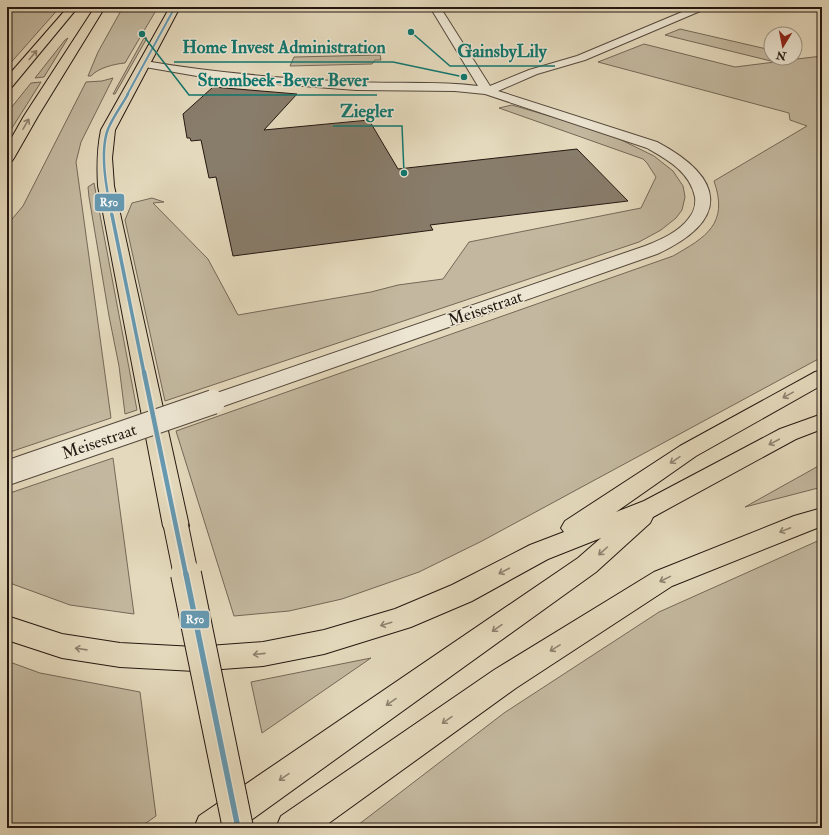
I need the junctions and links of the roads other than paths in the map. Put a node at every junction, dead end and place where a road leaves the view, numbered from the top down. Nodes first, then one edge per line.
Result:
1 (73, 7) edge
2 (100, 7) edge
3 (111, 7) edge
4 (175, 7) edge
5 (435, 7) edge
6 (702, 7) edge
7 (90, 23) junction
8 (146, 74) junction
9 (219, 76) junction
10 (7, 85) edge
11 (487, 90) junction
12 (7, 158) edge
13 (822, 376) edge
14 (822, 421) edge
15 (7, 473) edge
16 (652, 507) junction
17 (822, 517) edge
18 (538, 552) junction
19 (7, 628) edge
20 (210, 828) edge
21 (238, 828) edge
22 (293, 828) edge

10 -> 1 main road
2 - 7 main road
3 - 7 main road
4 - 8 main road
5 - 11 street
6 - 11 street
12 -> 7 main road
8 - 9 street
8 - 9 street
8 - 21 main road, bridge
9 - 11 street
11 - 15 street, Meisestraat, bridge
13 -> 18 main road
14 -> 16 main road
16 - 18 main road
16 -> 20 main road
17 -> 22 main road
18 -> 19 main road

